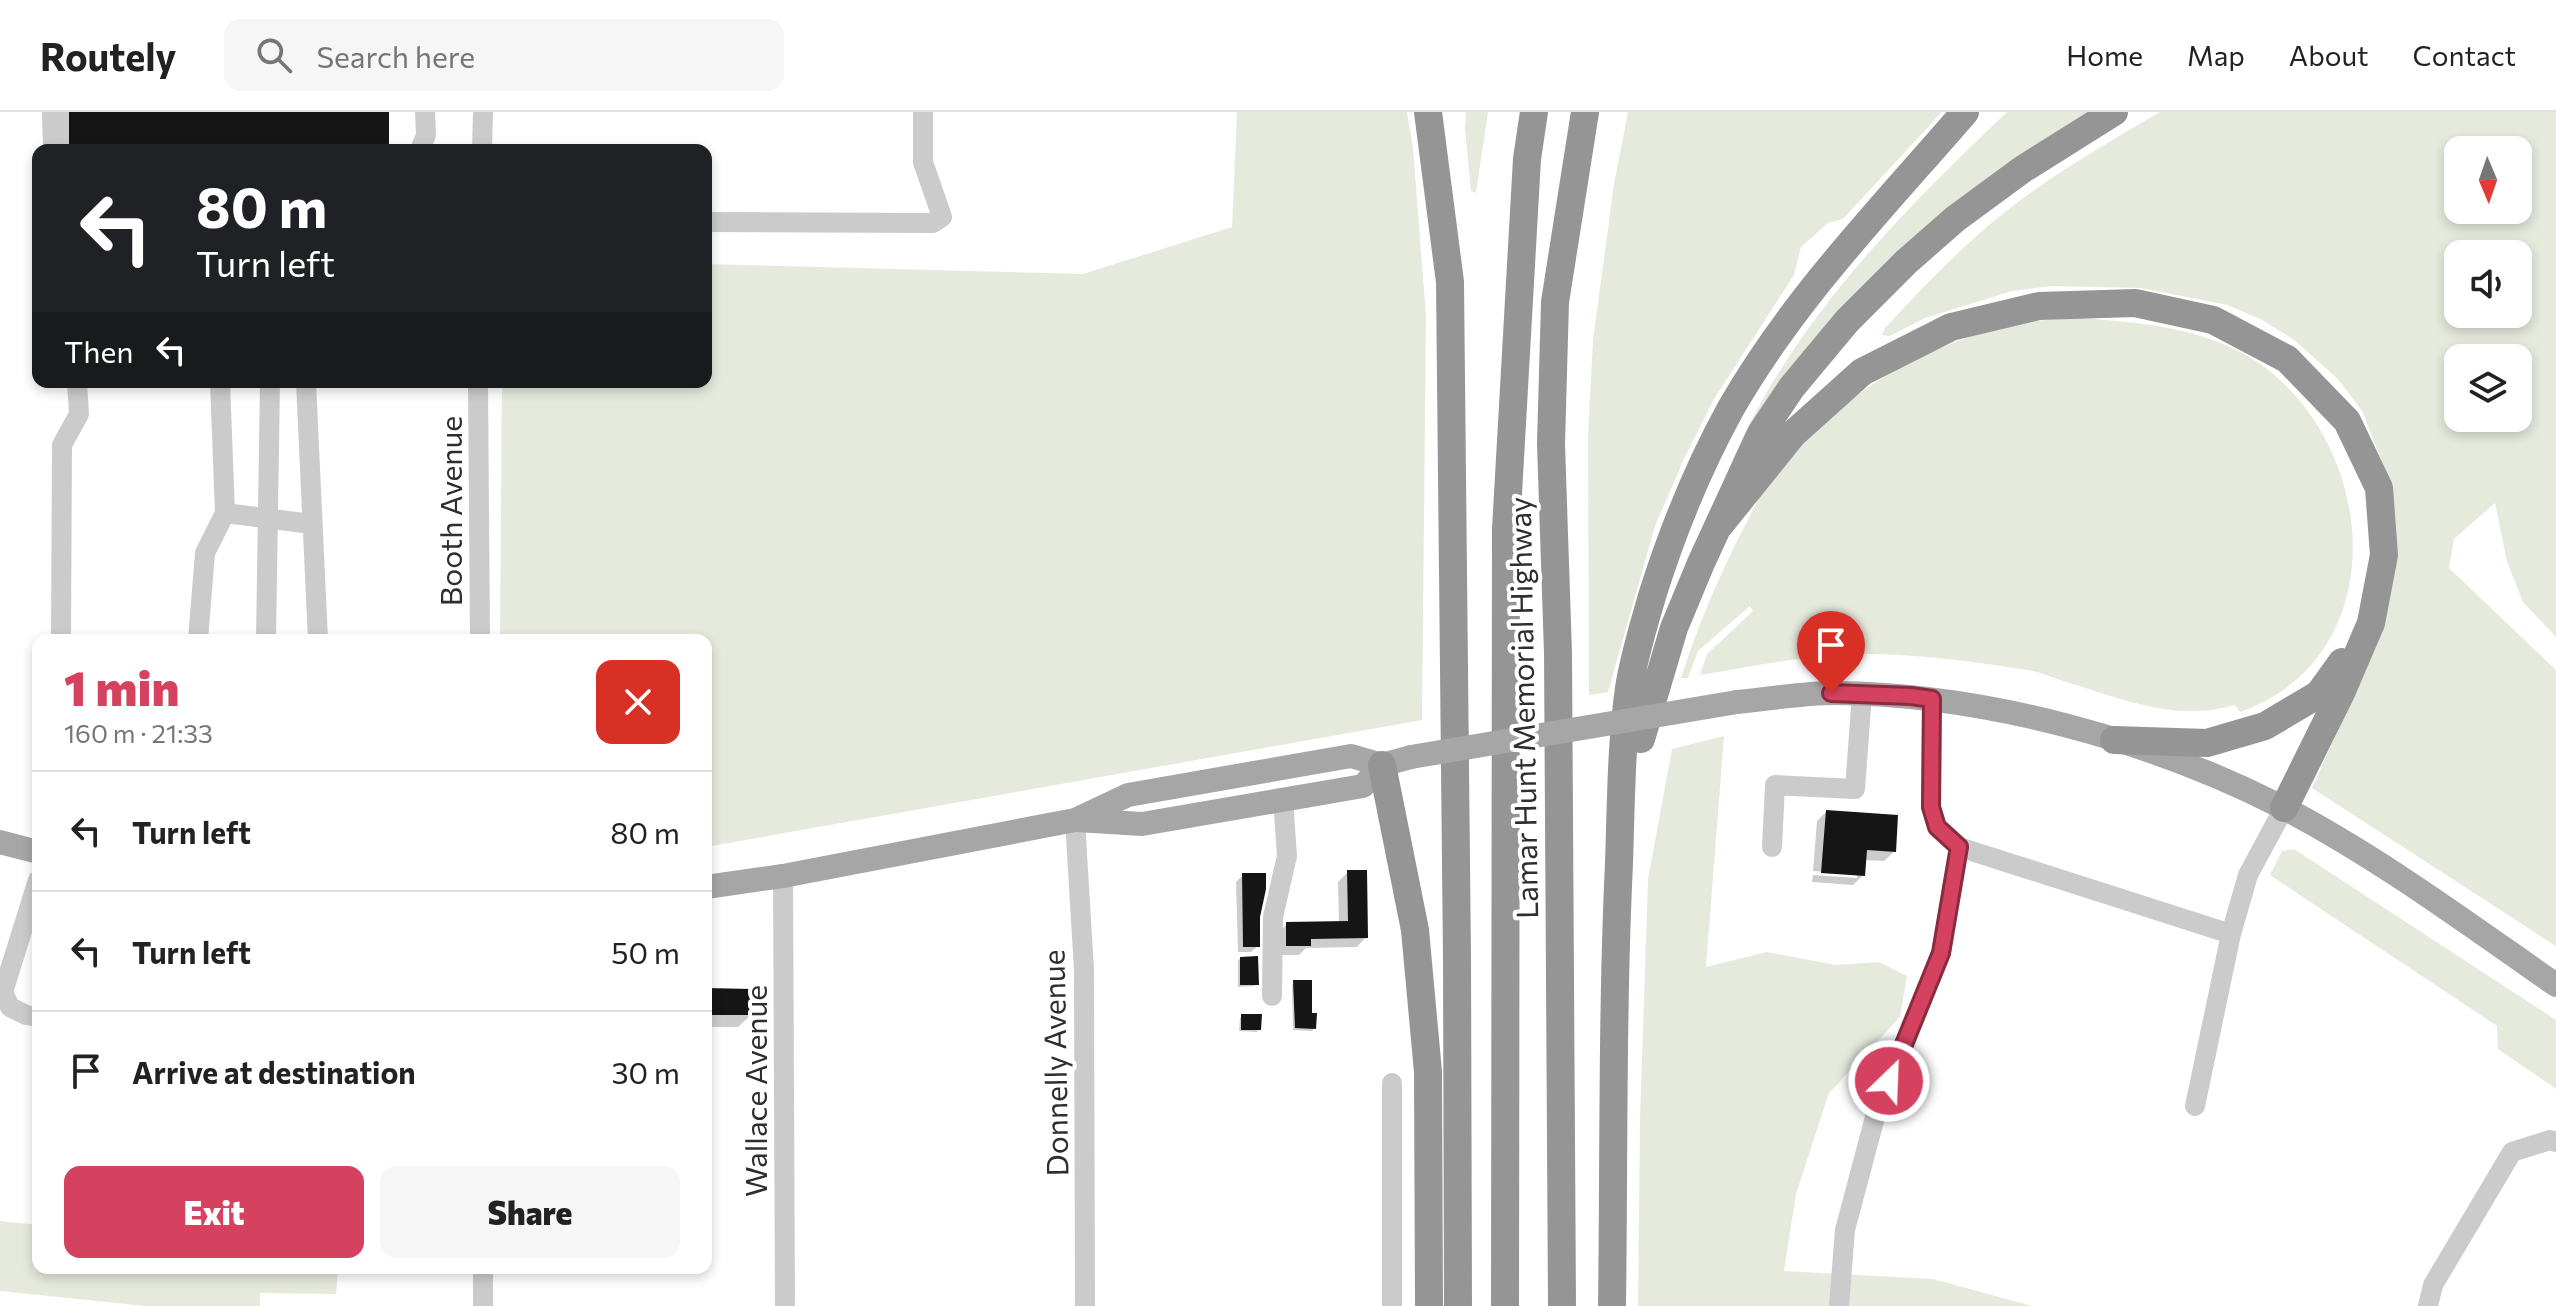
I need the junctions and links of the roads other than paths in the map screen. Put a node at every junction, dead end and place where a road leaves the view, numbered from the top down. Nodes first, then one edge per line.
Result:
1 (52, 112) edge
2 (425, 112) edge
3 (483, 112) edge
4 (923, 112) edge
5 (1428, 112) edge
6 (1534, 112) edge
7 (1585, 112) edge
8 (2114, 112) edge
9 (1962, 116) edge
10 (53, 144) edge
11 (422, 144) edge
12 (482, 144) edge
13 (712, 222) edge
14 (77, 388) edge
15 (220, 388) edge
16 (270, 388) edge
17 (306, 388) edge
18 (478, 388) edge
19 (225, 513) junction
20 (267, 519) junction
21 (312, 524) junction
22 (1719, 526) junction
23 (2371, 623) junction
24 (61, 634) edge
25 (198, 634) edge
26 (266, 634) edge
27 (318, 634) edge
28 (480, 634) edge
29 (1862, 694) junction
30 (1932, 699) junction
31 (2114, 740) junction
32 (1382, 765) junction
33 (1283, 799) junction
34 (2284, 808) junction
35 (1075, 820) junction
36 (0, 842) edge
37 (1772, 847) dead end
38 (1959, 847) junction
39 (32, 850) edge
40 (783, 876) junction
41 (712, 886) edge
42 (32, 899) edge
43 (1617, 911) junction
44 (2231, 934) junction
45 (2556, 985) edge
46 (1272, 996) dead end
47 (32, 1016) edge
48 (1392, 1083) dead end
49 (2195, 1106) dead end
50 (2556, 1142) edge
51 (483, 1274) edge
52 (483, 1306) edge
53 (785, 1306) edge
54 (1085, 1306) edge
55 (1392, 1306) edge
56 (1429, 1306) edge
57 (1458, 1306) edge
58 (1505, 1306) edge
59 (1562, 1306) edge
60 (1612, 1306) edge
61 (1839, 1306) edge
62 (2428, 1306) edge

1 - 10 street
2 - 11 street
3 - 12 street
4 - 13 street
5 - 57 highway
6 - 58 highway, Lamar Hunt Memorial Highway
7 - 59 highway, Lamar Hunt Memorial Highway
8 - 22 highway
9 - 43 highway
14 - 24 street
15 - 19 street
16 - 20 street
17 - 21 street
18 - 28 street, Booth Avenue
19 - 20 street
19 - 25 street
20 - 21 street
20 - 26 street
21 - 27 street
22 - 23 highway
22 - 43 highway
23 - 31 highway
23 - 34 highway
29 - 30 main road
29 - 32 main road, bridge
29 - 37 street
30 - 31 main road
30 - 38 street
31 - 34 main road
32 - 33 main road
32 - 35 main road
32 - 56 highway
33 - 35 main road
33 - 46 street
34 - 44 street
34 - 45 main road
35 - 40 main road
35 - 54 street, Donnelly Avenue
36 - 39 main road
38 - 44 street
38 - 61 street
40 - 41 main road
40 - 53 street, Wallace Avenue
42 - 47 street
43 - 60 highway
44 - 49 street
48 - 55 street
50 - 62 street
51 - 52 street

